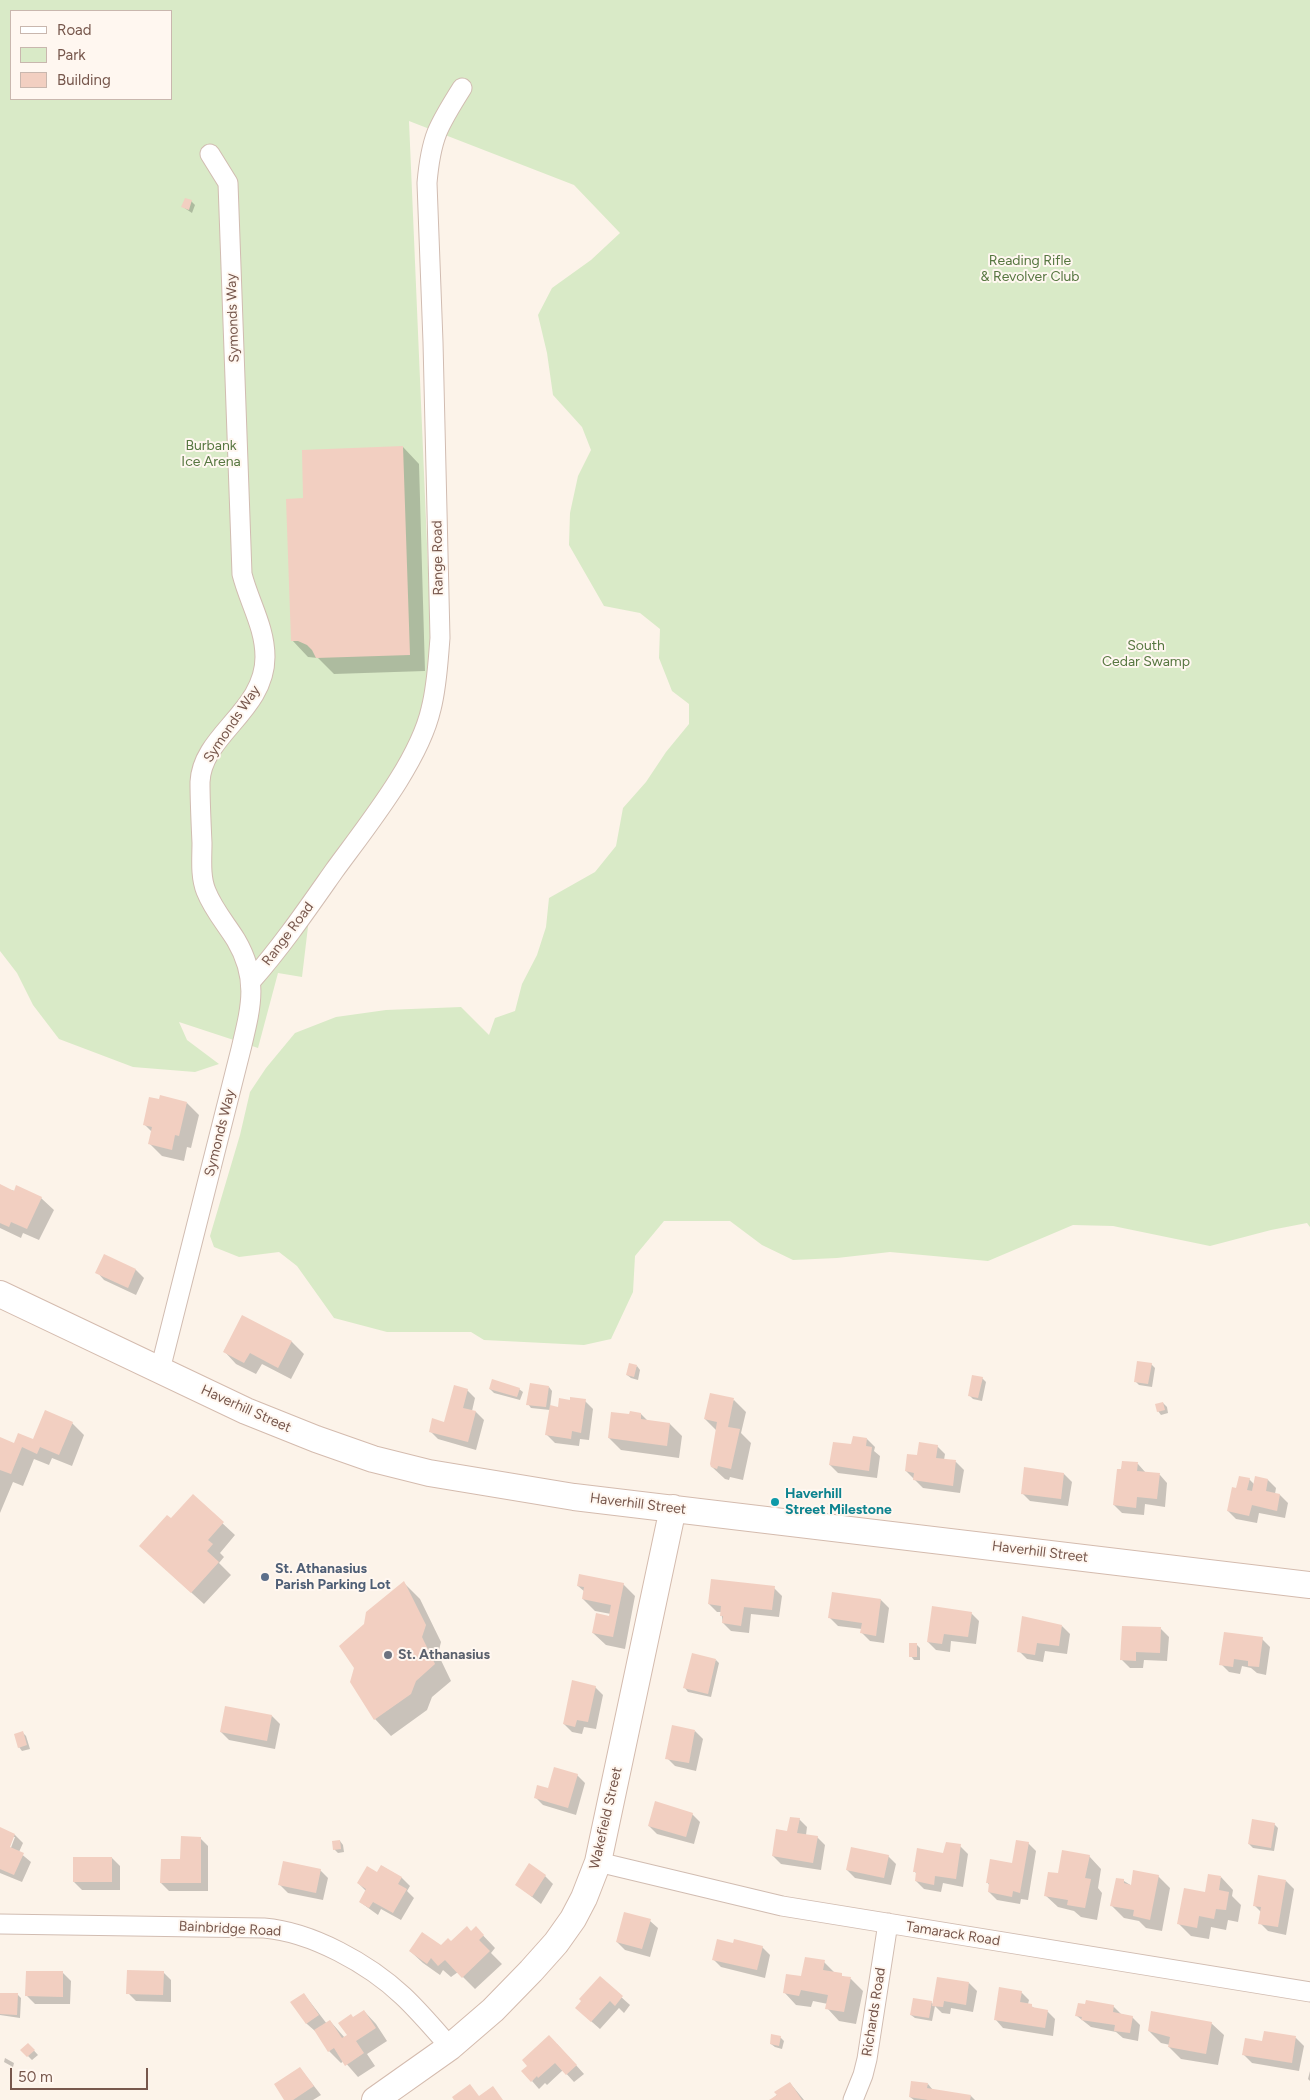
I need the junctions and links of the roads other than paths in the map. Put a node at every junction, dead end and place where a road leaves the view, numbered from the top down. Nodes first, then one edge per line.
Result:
1 (462, 88) dead end
2 (210, 154) dead end
3 (252, 980) junction
4 (0, 1294) edge
5 (160, 1370) junction
6 (673, 1508) junction
7 (1310, 1585) edge
8 (598, 1862) junction
9 (888, 1923) junction
10 (0, 1924) edge
11 (1310, 1992) edge
12 (450, 2047) junction
13 (375, 2100) edge
14 (853, 2100) edge

1 - 3 street, Range Road
2 - 3 street, Symonds Way
3 - 5 street, Symonds Way
4 - 5 street, Haverhill Street
5 - 6 street, Haverhill Street
6 - 7 street, Haverhill Street
6 - 8 street, Wakefield Street
8 - 9 street, Tamarack Road
8 - 12 street, Wakefield Street
9 - 11 street, Tamarack Road
9 - 14 street, Richards Road
10 - 12 street, Bainbridge Road
12 - 13 street, Wakefield Street

